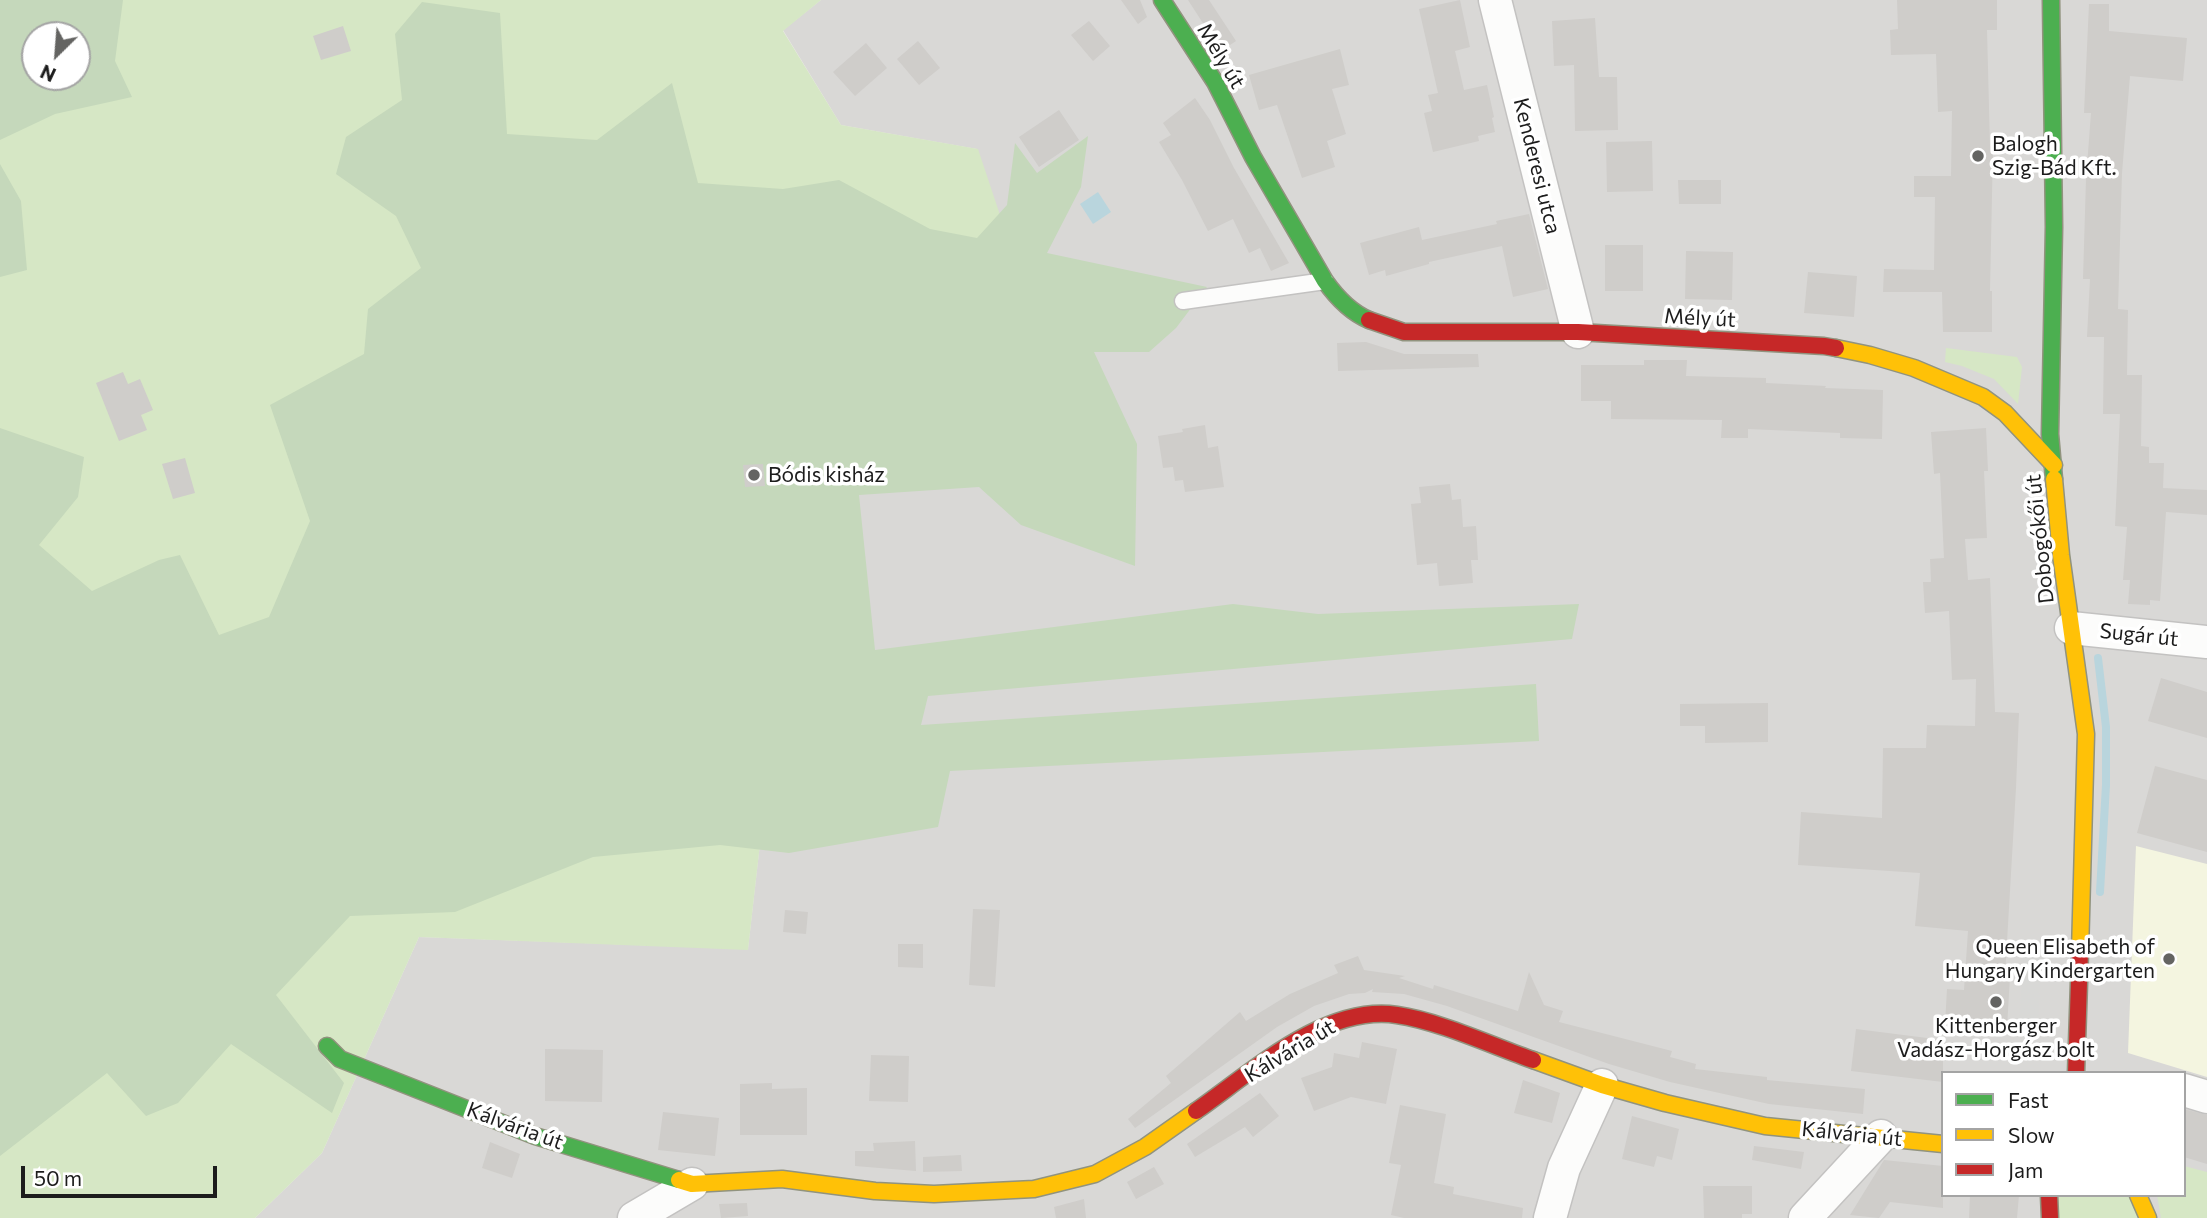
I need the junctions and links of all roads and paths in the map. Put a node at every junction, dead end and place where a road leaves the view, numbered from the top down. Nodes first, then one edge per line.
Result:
1 (1162, 0) edge
2 (1495, 0) edge
3 (2051, 0) edge
4 (1325, 281) junction
5 (1182, 301) dead end
6 (1578, 332) junction
7 (2054, 465) junction
8 (2071, 628) junction
9 (2207, 642) edge
10 (327, 1046) dead end
11 (2076, 1071) edge
12 (1602, 1085) junction
13 (2186, 1091) edge
14 (2207, 1097) edge
15 (1881, 1136) junction
16 (1941, 1144) edge
17 (692, 1184) junction
18 (2049, 1197) edge
19 (2139, 1197) edge
20 (634, 1218) edge
21 (1549, 1218) edge
22 (1805, 1218) edge
23 (2050, 1218) edge
24 (2148, 1218) edge

1 - 4 street, Mély út
2 - 6 street, Kenderesi utca
3 - 7 street, Dobogókői út
4 - 5 lane
4 - 6 street, Mély út
6 - 7 street, Mély út
7 - 8 street, Dobogókői út
8 - 9 street, Sugár út
8 - 11 street, Dobogókői út
10 - 17 street, Kálvária út
12 - 15 street, Kálvária út
12 - 17 street, Kálvária út
12 - 21 street
13 - 14 street
15 - 16 street, Kálvária út
15 - 22 street
17 - 20 street, Kálvária út
18 - 23 street
19 - 24 street

